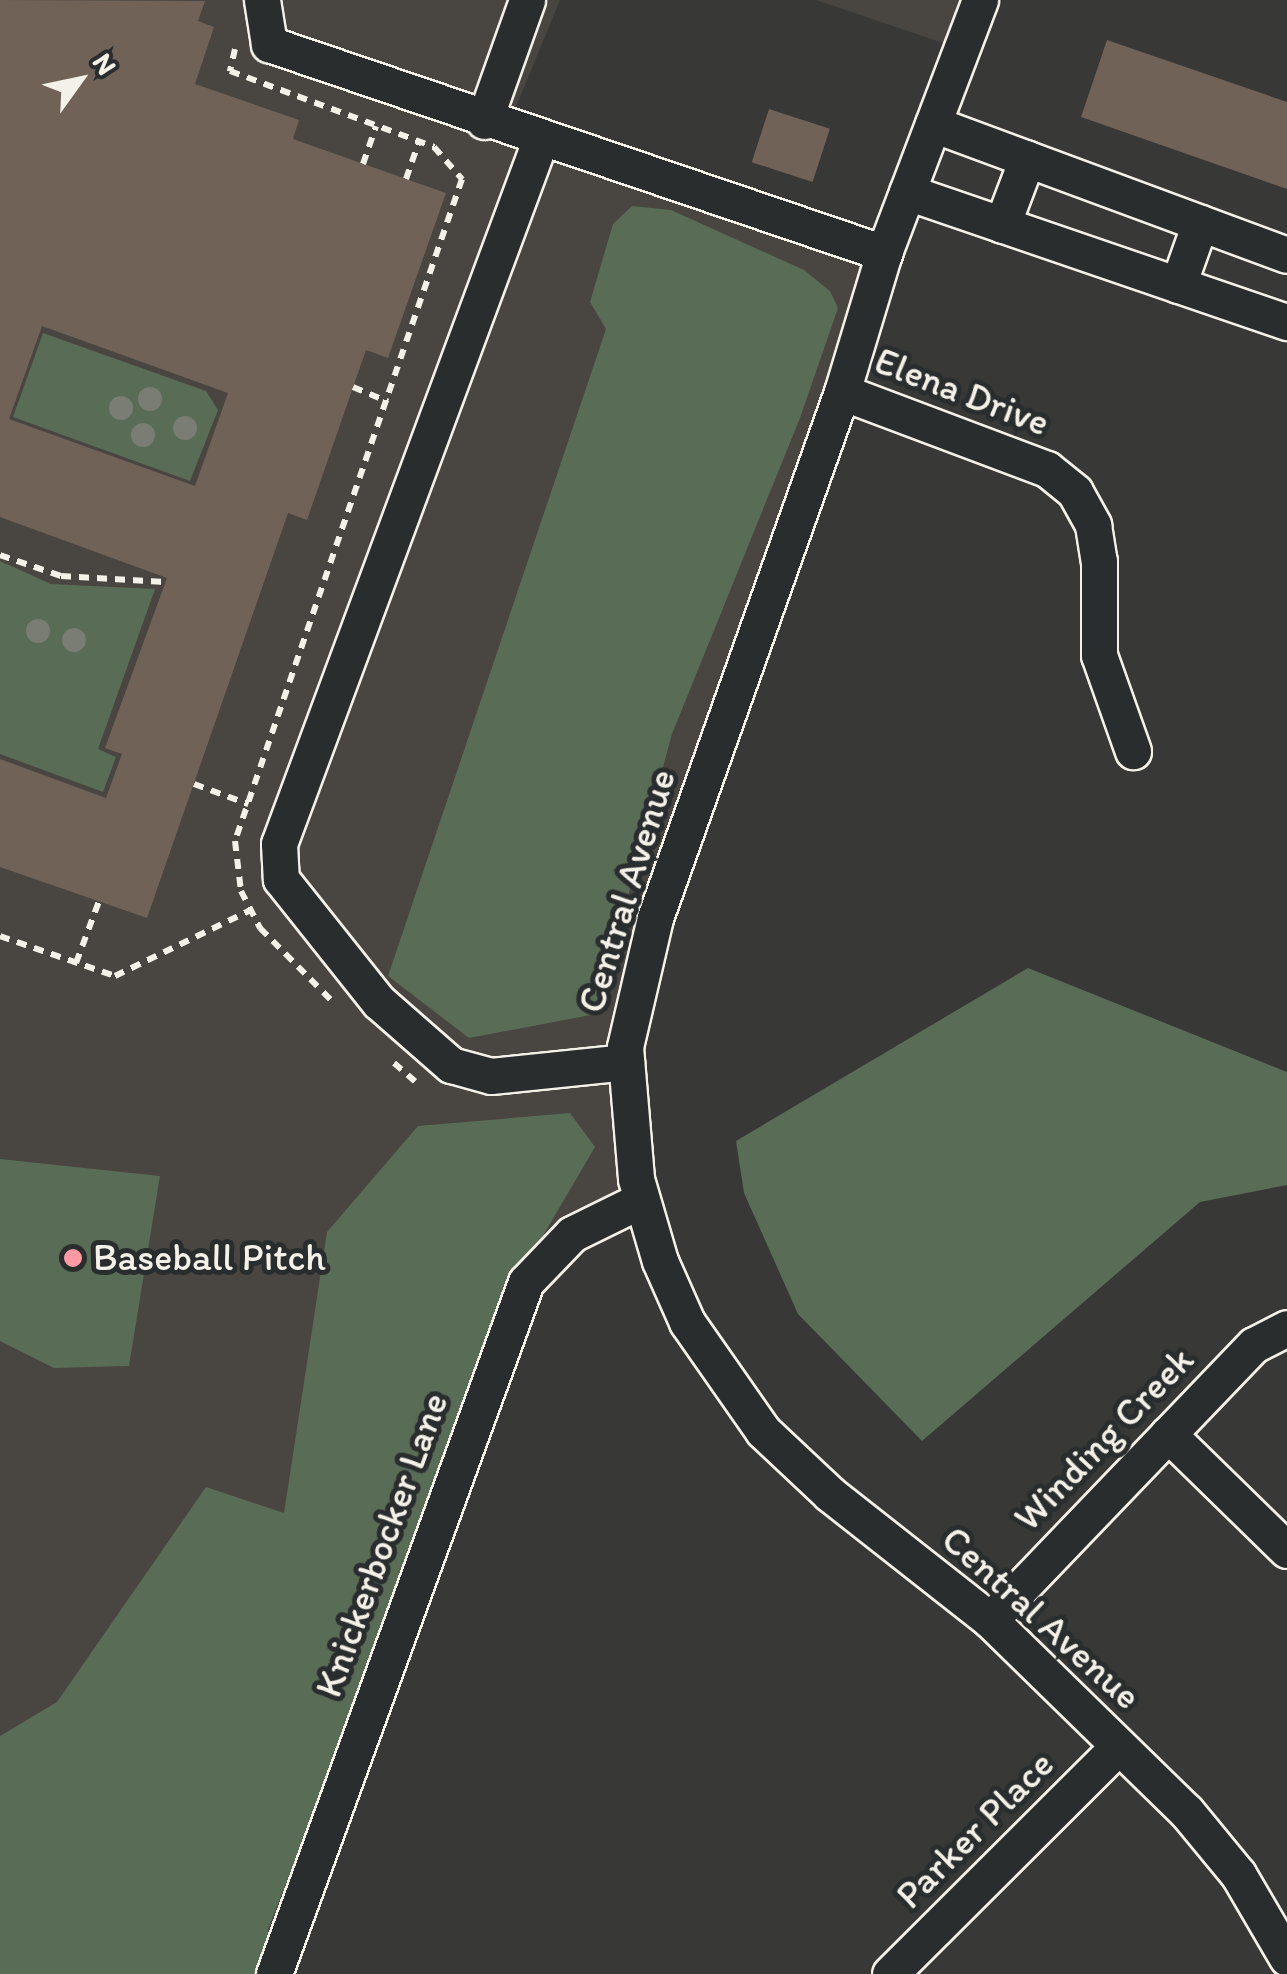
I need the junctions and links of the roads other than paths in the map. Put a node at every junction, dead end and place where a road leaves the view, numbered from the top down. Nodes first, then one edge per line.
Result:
1 (262, 0) edge
2 (527, 0) edge
3 (980, 0) edge
4 (484, 121) junction
5 (933, 124) junction
6 (541, 138) junction
7 (1027, 159) junction
8 (907, 192) junction
9 (1200, 223) junction
10 (1002, 224) junction
11 (884, 253) junction
12 (1287, 255) edge
13 (1178, 286) junction
14 (1287, 322) edge
15 (842, 392) junction
16 (1133, 751) dead end
17 (626, 1062) junction
18 (641, 1200) junction
19 (1287, 1328) edge
20 (1168, 1434) junction
21 (1287, 1550) edge
22 (990, 1620) junction
23 (1119, 1746) junction
24 (1287, 1958) edge
25 (274, 1974) edge
26 (890, 1974) edge

1 - 4 street
2 - 4 street
3 - 5 street, Central Avenue
4 - 6 street
5 - 7 street
5 - 8 street, Central Avenue
6 - 11 street
6 - 17 street
7 - 9 street
7 - 10 street
8 - 10 street
8 - 11 street, Central Avenue
9 - 12 street
9 - 13 street
10 - 13 street
11 - 15 street, Central Avenue
13 - 14 street
15 - 16 street, Elena Drive
15 - 17 street, Central Avenue
17 - 18 street, Central Avenue
18 - 22 street, Central Avenue
18 - 25 street, Knickerbocker Lane
19 - 20 street, Winding Creek
20 - 21 street
20 - 22 street, Winding Creek
22 - 23 street, Central Avenue
23 - 24 street, Central Avenue
23 - 26 street, Parker Place

